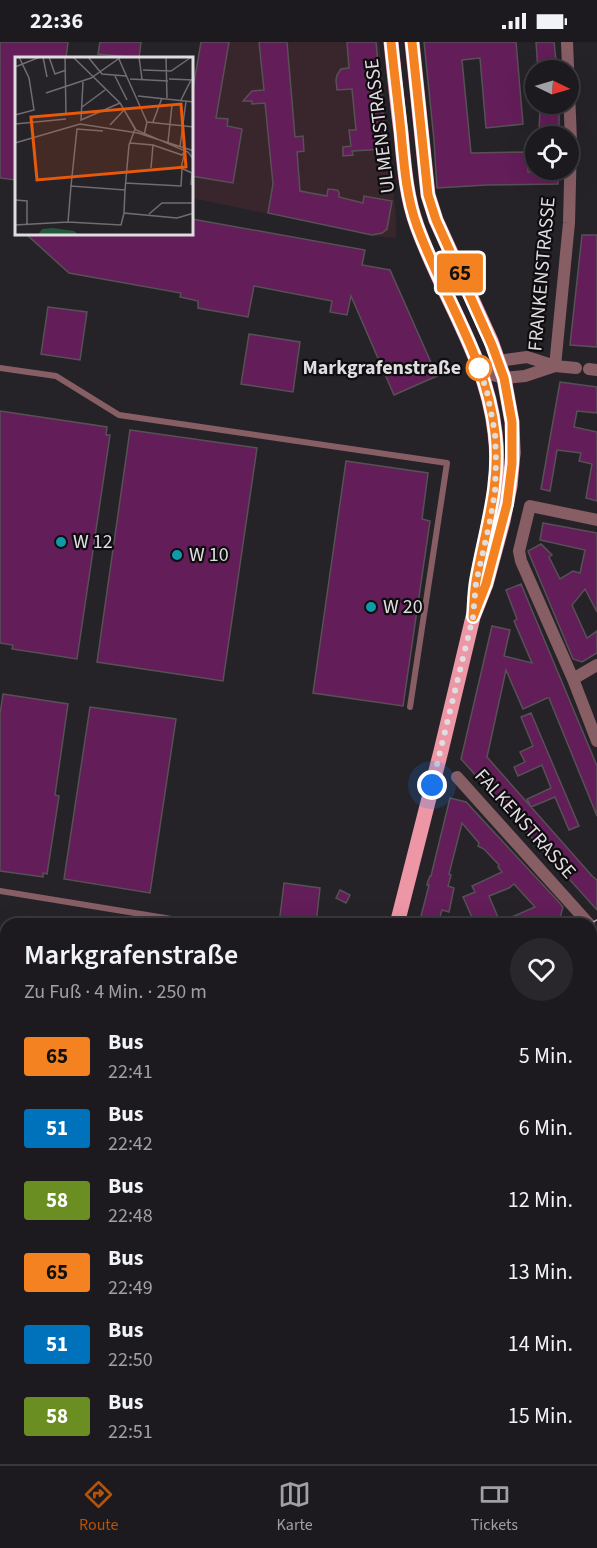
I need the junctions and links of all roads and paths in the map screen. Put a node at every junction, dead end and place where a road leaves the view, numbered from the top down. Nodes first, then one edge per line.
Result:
1 (392, 42) edge
2 (412, 42) edge
3 (567, 42) edge
4 (498, 361) junction
5 (555, 366) junction
6 (0, 368) edge
7 (576, 368) dead end
8 (481, 372) junction
9 (504, 378) junction
10 (597, 520) edge
11 (473, 617) junction
12 (597, 665) edge
13 (573, 679) junction
14 (410, 707) dead end
15 (597, 741) edge
16 (456, 777) dead end
17 (0, 891) edge
18 (165, 918) edge
19 (399, 918) edge
20 (584, 918) edge

1 - 8 main road, ULMENSTRASSE
2 - 4 main road, ULMENSTRASSE
3 - 5 street, FRANKENSTRASSE
4 - 5 street
4 - 8 street
4 - 9 main road, ULMENSTRASSE
5 - 7 street
5 - 9 street
6 - 14 lane
8 - 9 street
8 - 11 main road
9 - 11 main road
10 - 13 street
11 - 19 main road
12 - 13 street
13 - 15 street
16 - 20 street, FALKENSTRASSE
17 - 18 lane

